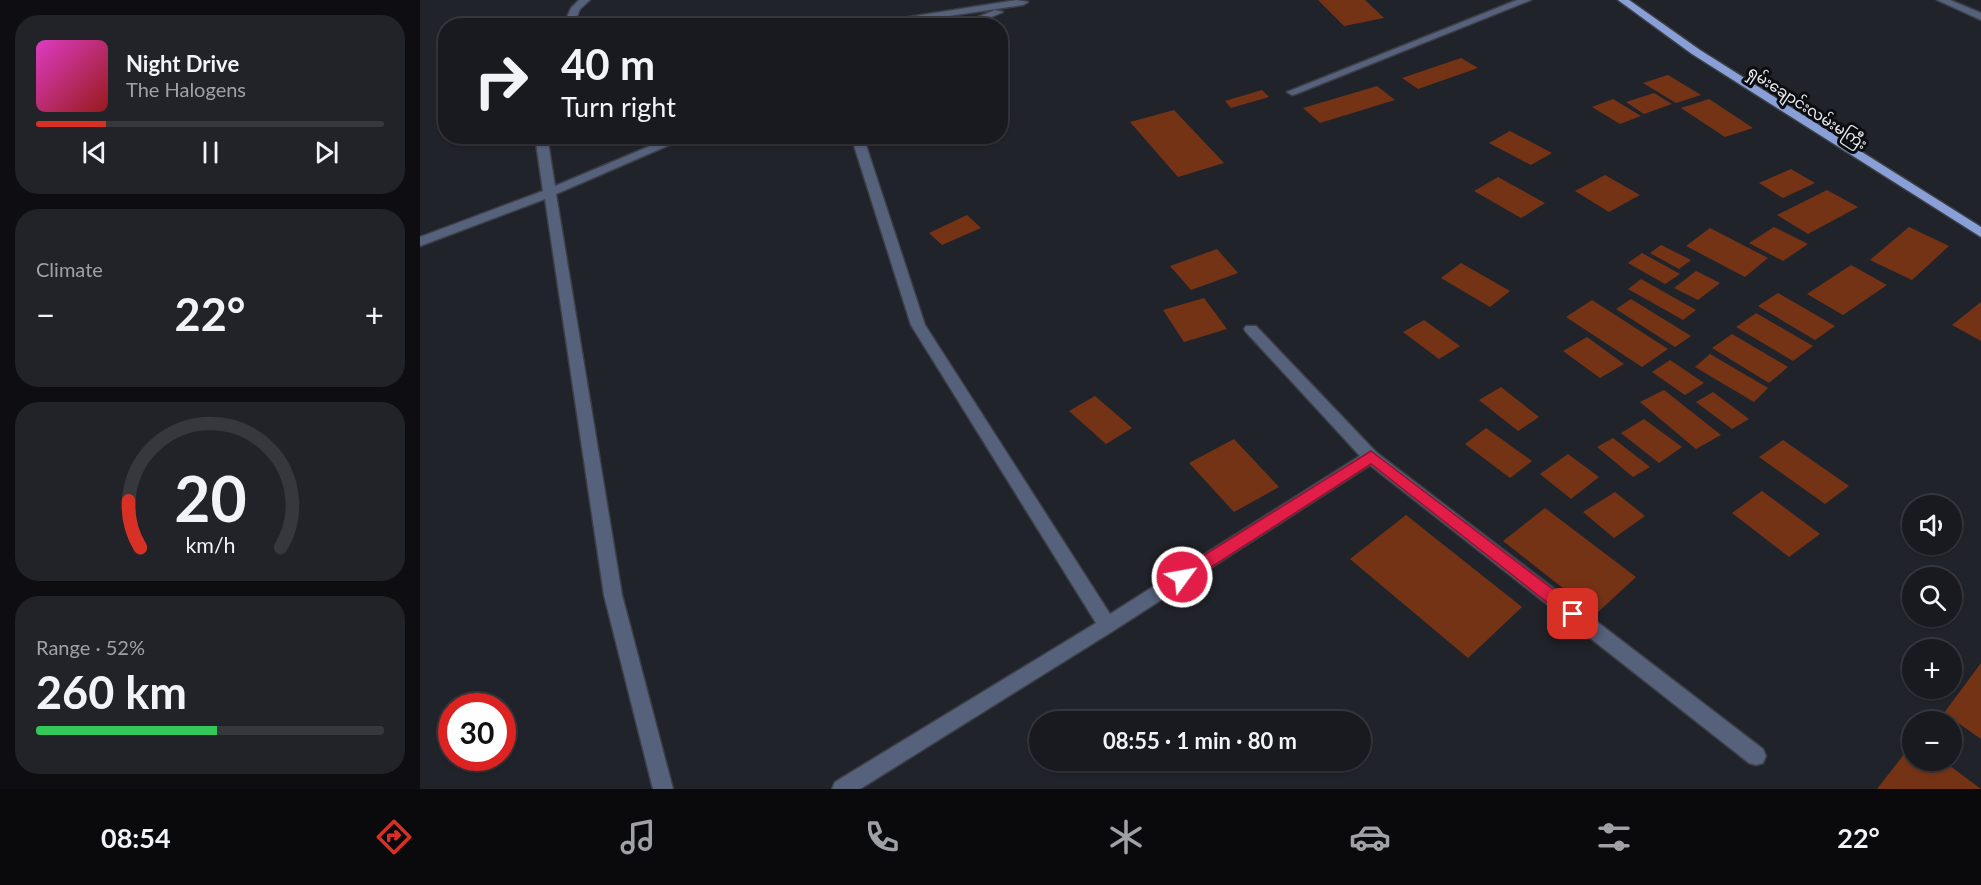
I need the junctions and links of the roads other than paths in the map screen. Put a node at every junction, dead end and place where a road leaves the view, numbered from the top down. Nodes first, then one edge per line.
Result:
1 (585, 0) edge
2 (1526, 0) edge
3 (1623, 0) edge
4 (1942, 0) edge
5 (1027, 1) edge
6 (1981, 17) edge
7 (572, 18) edge
8 (911, 18) edge
9 (982, 18) edge
10 (1292, 92) dead end
11 (542, 144) edge
12 (666, 144) edge
13 (860, 144) edge
14 (549, 193) junction
15 (1981, 233) edge
16 (420, 242) edge
17 (1251, 329) dead end
18 (1371, 457) junction
19 (1107, 625) junction
20 (1756, 756) dead end
21 (663, 789) edge
22 (842, 789) edge

1 - 7 street
2 - 10 street
3 - 15 main road, ရှမ်းချောင်းလမ်းမကြီး
4 - 6 street
5 - 8 street
5 - 9 street
11 - 14 street
12 - 14 street
13 - 19 street
14 - 16 street
14 - 21 street
17 - 18 street
18 - 19 street
18 - 20 street
19 - 22 street

